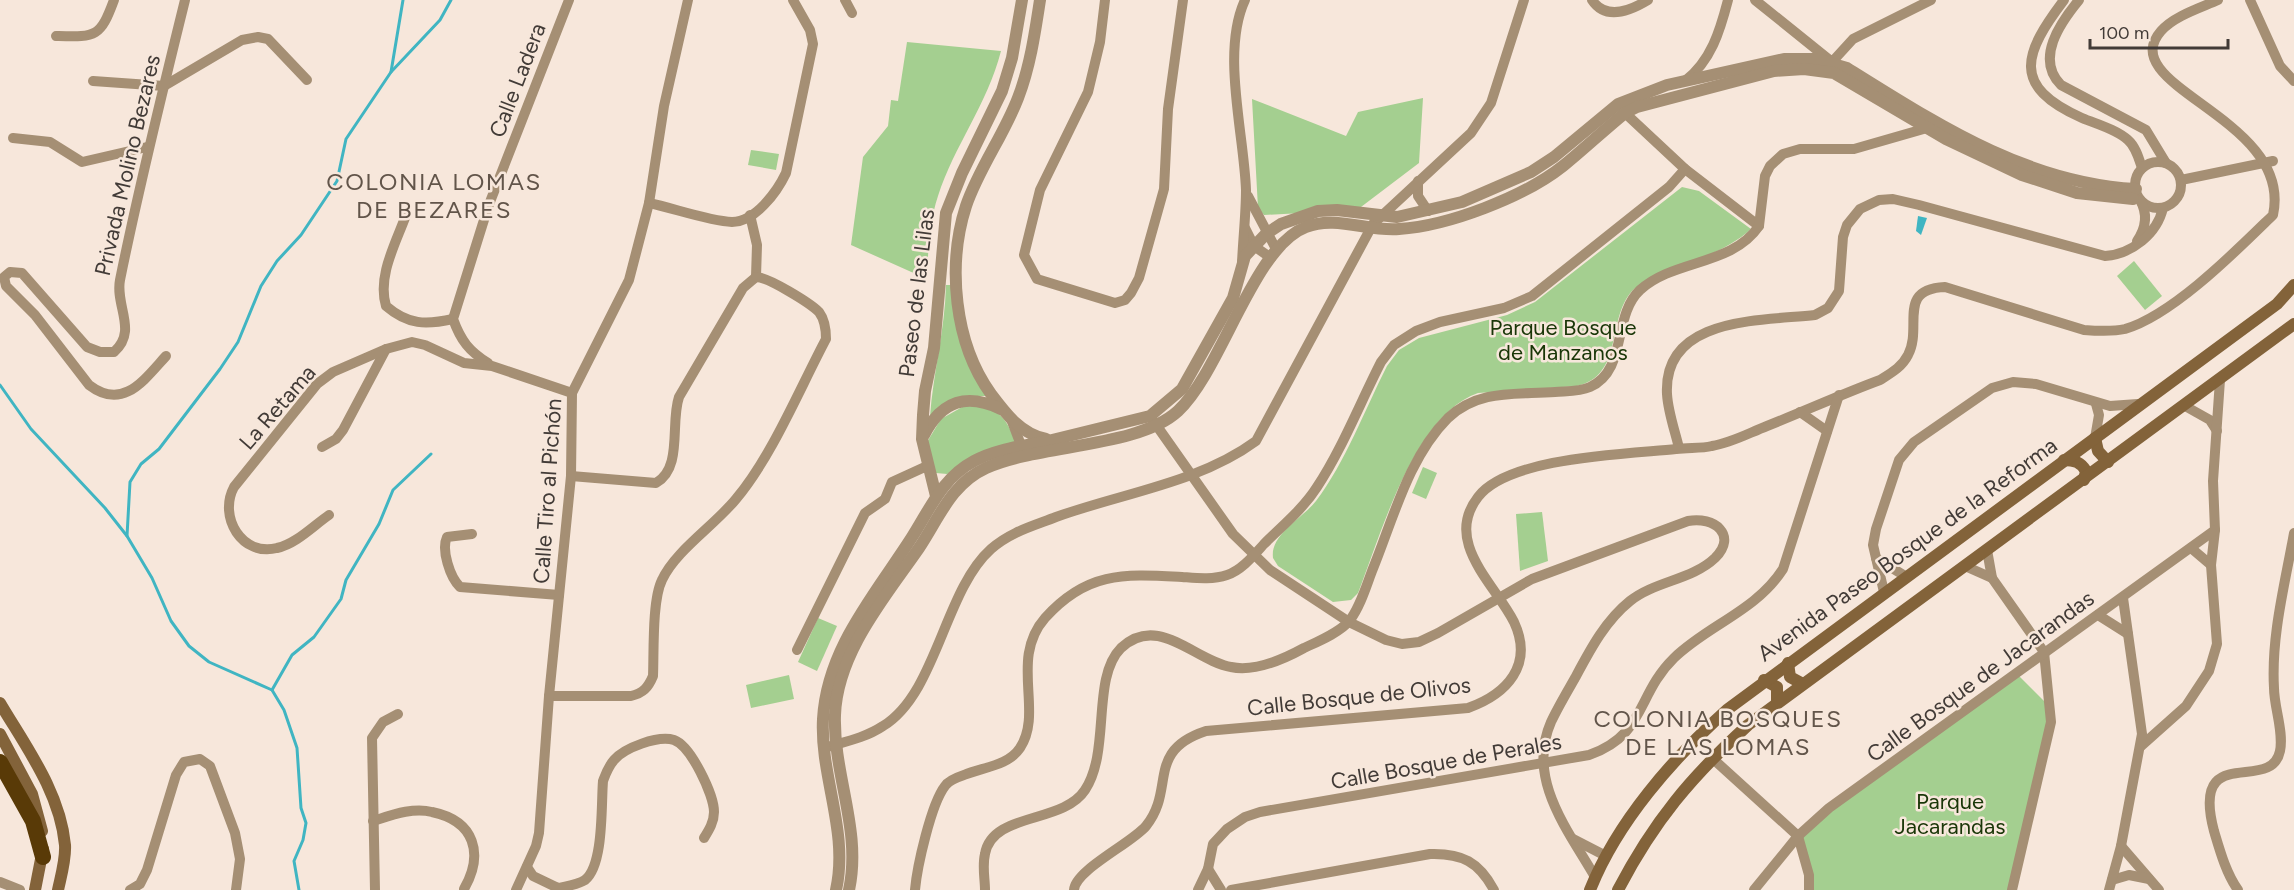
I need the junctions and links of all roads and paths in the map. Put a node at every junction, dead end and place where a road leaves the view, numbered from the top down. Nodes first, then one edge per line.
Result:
1 (114, 0) edge
2 (185, 0) edge
3 (569, 0) edge
4 (688, 0) edge
5 (794, 0) edge
6 (845, 0) edge
7 (1022, 0) edge
8 (1040, 0) edge
9 (1105, 0) edge
10 (1183, 0) edge
11 (1245, 0) edge
12 (1524, 0) edge
13 (1592, 0) edge
14 (1648, 0) edge
15 (1728, 0) edge
16 (1755, 0) edge
17 (1931, 0) edge
18 (2064, 0) edge
19 (2079, 0) edge
20 (2217, 0) edge
21 (2250, 0) edge
22 (852, 13) dead end
23 (56, 36) dead end
24 (1832, 62) junction
25 (1786, 64) junction
26 (307, 80) dead end
27 (93, 81) dead end
28 (1685, 81) junction
29 (2294, 81) edge
30 (164, 86) junction
31 (1625, 113) junction
32 (1927, 128) junction
33 (13, 138) dead end
34 (147, 147) junction
35 (2273, 161) junction
36 (2166, 163) junction
37 (2142, 168) junction
38 (1685, 169) junction
39 (2181, 180) junction
40 (1418, 181) junction
41 (1246, 190) junction
42 (2136, 196) junction
43 (649, 203) junction
44 (2163, 208) junction
45 (1428, 211) junction
46 (406, 215) dead end
47 (750, 215) junction
48 (1379, 217) junction
49 (1244, 221) junction
50 (1759, 226) junction
51 (1370, 229) junction
52 (1266, 234) junction
53 (1254, 246) junction
54 (2128, 250) junction
55 (1273, 254) junction
56 (1242, 263) junction
57 (756, 278) junction
58 (2294, 285) edge
59 (453, 319) junction
60 (2294, 324) edge
61 (386, 349) junction
62 (165, 357) dead end
63 (492, 366) junction
64 (2220, 380) junction
65 (572, 393) junction
66 (1839, 395) junction
67 (2096, 404) junction
68 (2138, 404) junction
69 (2185, 406) junction
70 (1800, 412) junction
71 (1007, 414) junction
72 (1153, 421) junction
73 (1827, 431) junction
74 (2217, 431) junction
75 (2095, 438) junction
76 (922, 439) junction
77 (1051, 440) junction
78 (322, 447) dead end
79 (1679, 448) junction
80 (1023, 451) junction
81 (2064, 460) junction
82 (2108, 462) junction
83 (927, 466) junction
84 (1192, 475) junction
85 (571, 476) junction
86 (2084, 480) junction
87 (936, 496) junction
88 (329, 515) dead end
89 (2215, 530) junction
90 (2294, 533) edge
91 (472, 534) dead end
92 (2191, 548) junction
93 (1987, 550) junction
94 (1254, 555) junction
95 (1876, 558) junction
96 (2211, 565) junction
97 (1965, 566) junction
98 (1905, 576) junction
99 (1992, 578) junction
100 (1884, 592) junction
101 (559, 595) junction
102 (1498, 598) junction
103 (2123, 598) junction
104 (2098, 615) junction
105 (1349, 622) junction
106 (2128, 634) junction
107 (796, 650) dead end
108 (2044, 652) junction
109 (1788, 663) junction
110 (1764, 680) junction
111 (1803, 684) junction
112 (549, 696) junction
113 (1778, 702) junction
114 (0, 703) edge
115 (398, 714) dead end
116 (2140, 720) junction
117 (2163, 727) junction
118 (0, 734) edge
119 (836, 744) junction
120 (2140, 747) junction
121 (824, 748) junction
122 (1712, 758) junction
123 (0, 762) edge
124 (1544, 764) junction
125 (373, 821) junction
126 (1798, 836) junction
127 (704, 838) dead end
128 (1573, 838) junction
129 (2121, 846) junction
130 (43, 856) junction
131 (1606, 856) junction
132 (527, 867) junction
133 (1208, 869) junction
134 (1595, 877) junction
135 (2149, 879) junction
136 (0, 882) edge
137 (2110, 885) edge
138 (1489, 887) edge
139 (464, 889) edge
140 (20, 890) edge
141 (35, 890) edge
142 (58, 890) edge
143 (130, 890) edge
144 (236, 890) edge
145 (375, 890) edge
146 (516, 890) edge
147 (836, 890) edge
148 (849, 890) edge
149 (915, 890) edge
150 (986, 890) edge
151 (1074, 890) edge
152 (1198, 890) edge
153 (1221, 890) edge
154 (1231, 890) edge
155 (1590, 890) edge
156 (1618, 890) edge
157 (1754, 890) edge
158 (1809, 890) edge
159 (2013, 890) edge
160 (2159, 890) edge
161 (2238, 890) edge

1 - 23 street
2 - 30 street, Privada Molino Bezares
3 - 59 street, Calle Ladera
4 - 43 street, Calle Tiro al Pichón
5 - 47 street
6 - 22 street
7 - 76 street, Paseo de las Lilas
8 - 71 street, Paseo de las Lilas
9 - 10 street
11 - 41 street
12 - 40 street
13 - 14 street
15 - 28 street
16 - 24 street
17 - 24 street
18 - 37 street
19 - 36 street
20 - 35 street, Calle Bosque de Olivos
21 - 29 street
24 - 25 street
24 - 42 street
25 - 28 street
25 - 31 street
25 - 32 street
26 - 30 street
27 - 30 street
28 - 45 street
30 - 34 street, Privada Molino Bezares
31 - 38 street
31 - 51 street
32 - 42 street
32 - 50 street
33 - 34 street
34 - 62 street, Privada Molino Bezares
35 - 39 street
35 - 66 street, Calle Bosque de Olivos
36 - 37 street
36 - 39 street
37 - 42 street
38 - 50 street
38 - 94 street
39 - 44 street
40 - 45 street
40 - 48 street
41 - 49 street
41 - 52 street
42 - 44 street
42 - 54 street
43 - 47 street
43 - 65 street, Calle Tiro al Pichón
44 - 54 street
45 - 48 street
46 - 59 street
47 - 57 street
48 - 51 street
48 - 52 street
49 - 53 street
49 - 56 street
50 - 105 street
51 - 55 street
51 - 84 street
52 - 53 street
52 - 55 street
53 - 55 street
53 - 56 street
54 - 79 street
55 - 72 street
56 - 72 street
57 - 85 street
57 - 112 street
58 - 68 main road, Avenida Paseo Bosque de la Reforma
59 - 63 street
60 - 64 main road
61 - 63 street, La Retama
61 - 78 street
61 - 88 street, La Retama
63 - 65 street, La Retama
64 - 69 main road
64 - 74 street
65 - 85 street, Calle Tiro al Pichón
66 - 70 street, Calle Bosque de Olivos
66 - 73 street, Calle Bosque de Perales
67 - 68 street
67 - 75 street
67 - 95 street
68 - 75 main road, Avenida Paseo Bosque de la Reforma
69 - 74 street
69 - 82 main road
70 - 73 street
70 - 79 street, Calle Bosque de Olivos
71 - 76 street
71 - 77 street, Paseo de las Lilas
71 - 80 street, Paseo de las Lilas
72 - 77 street
72 - 80 street
72 - 84 street
73 - 124 street, Calle Bosque de Perales
74 - 89 street
75 - 81 main road, Avenida Paseo Bosque de la Reforma
75 - 82 main road
76 - 83 street, Paseo de las Lilas
77 - 80 street
79 - 102 street, Calle Bosque de Olivos
80 - 87 street
80 - 119 street
81 - 86 main road
81 - 98 main road, Avenida Paseo Bosque de la Reforma
82 - 86 main road
83 - 87 street, Paseo de las Lilas
83 - 107 street
84 - 94 street
84 - 119 street
85 - 101 street, Calle Tiro al Pichón
86 - 93 main road
87 - 121 street
89 - 92 street, Calle Bosque de Jacarandas
89 - 96 street
90 - 161 street
91 - 101 street
92 - 96 street
92 - 103 street, Calle Bosque de Jacarandas
93 - 97 main road
93 - 99 street
94 - 105 street
94 - 149 street
95 - 98 street
95 - 100 street
96 - 117 street
97 - 99 street
97 - 111 main road
98 - 100 main road, Avenida Paseo Bosque de la Reforma
99 - 108 street
100 - 109 main road, Avenida Paseo Bosque de la Reforma
101 - 112 street, Calle Tiro al Pichón
102 - 105 street
102 - 124 street
102 - 151 street, Calle Bosque de Olivos
103 - 104 street, Calle Bosque de Jacarandas
103 - 106 street
104 - 106 street
104 - 108 street, Calle Bosque de Jacarandas
105 - 150 street
106 - 116 street
108 - 126 street, Calle Bosque de Jacarandas
108 - 159 street
109 - 110 main road, Avenida Paseo Bosque de la Reforma
109 - 111 main road
110 - 113 main road
110 - 131 main road, Avenida Paseo Bosque de la Reforma
111 - 113 main road
112 - 132 street, Calle Tiro al Pichón
113 - 122 main road
114 - 142 main road
115 - 125 street
116 - 117 street
116 - 120 street
117 - 120 street
118 - 130 main road
119 - 121 street
119 - 148 street
120 - 129 street
121 - 147 street
122 - 126 street
122 - 156 main road
123 - 130 highway
124 - 128 street
124 - 133 street, Calle Bosque de Perales
125 - 139 street
125 - 145 street
126 - 157 street, Calle Bosque de Jacarandas
126 - 158 street
127 - 132 street
128 - 131 street
128 - 134 street
129 - 135 street
129 - 137 street
130 - 141 main road
131 - 134 main road, Avenida Paseo Bosque de la Reforma
132 - 146 street, Calle Tiro al Pichón
133 - 152 street, Calle Bosque de Perales
133 - 153 street
134 - 155 main road, Avenida Paseo Bosque de la Reforma
135 - 137 street
135 - 160 street
136 - 140 street
138 - 154 street
143 - 144 street

